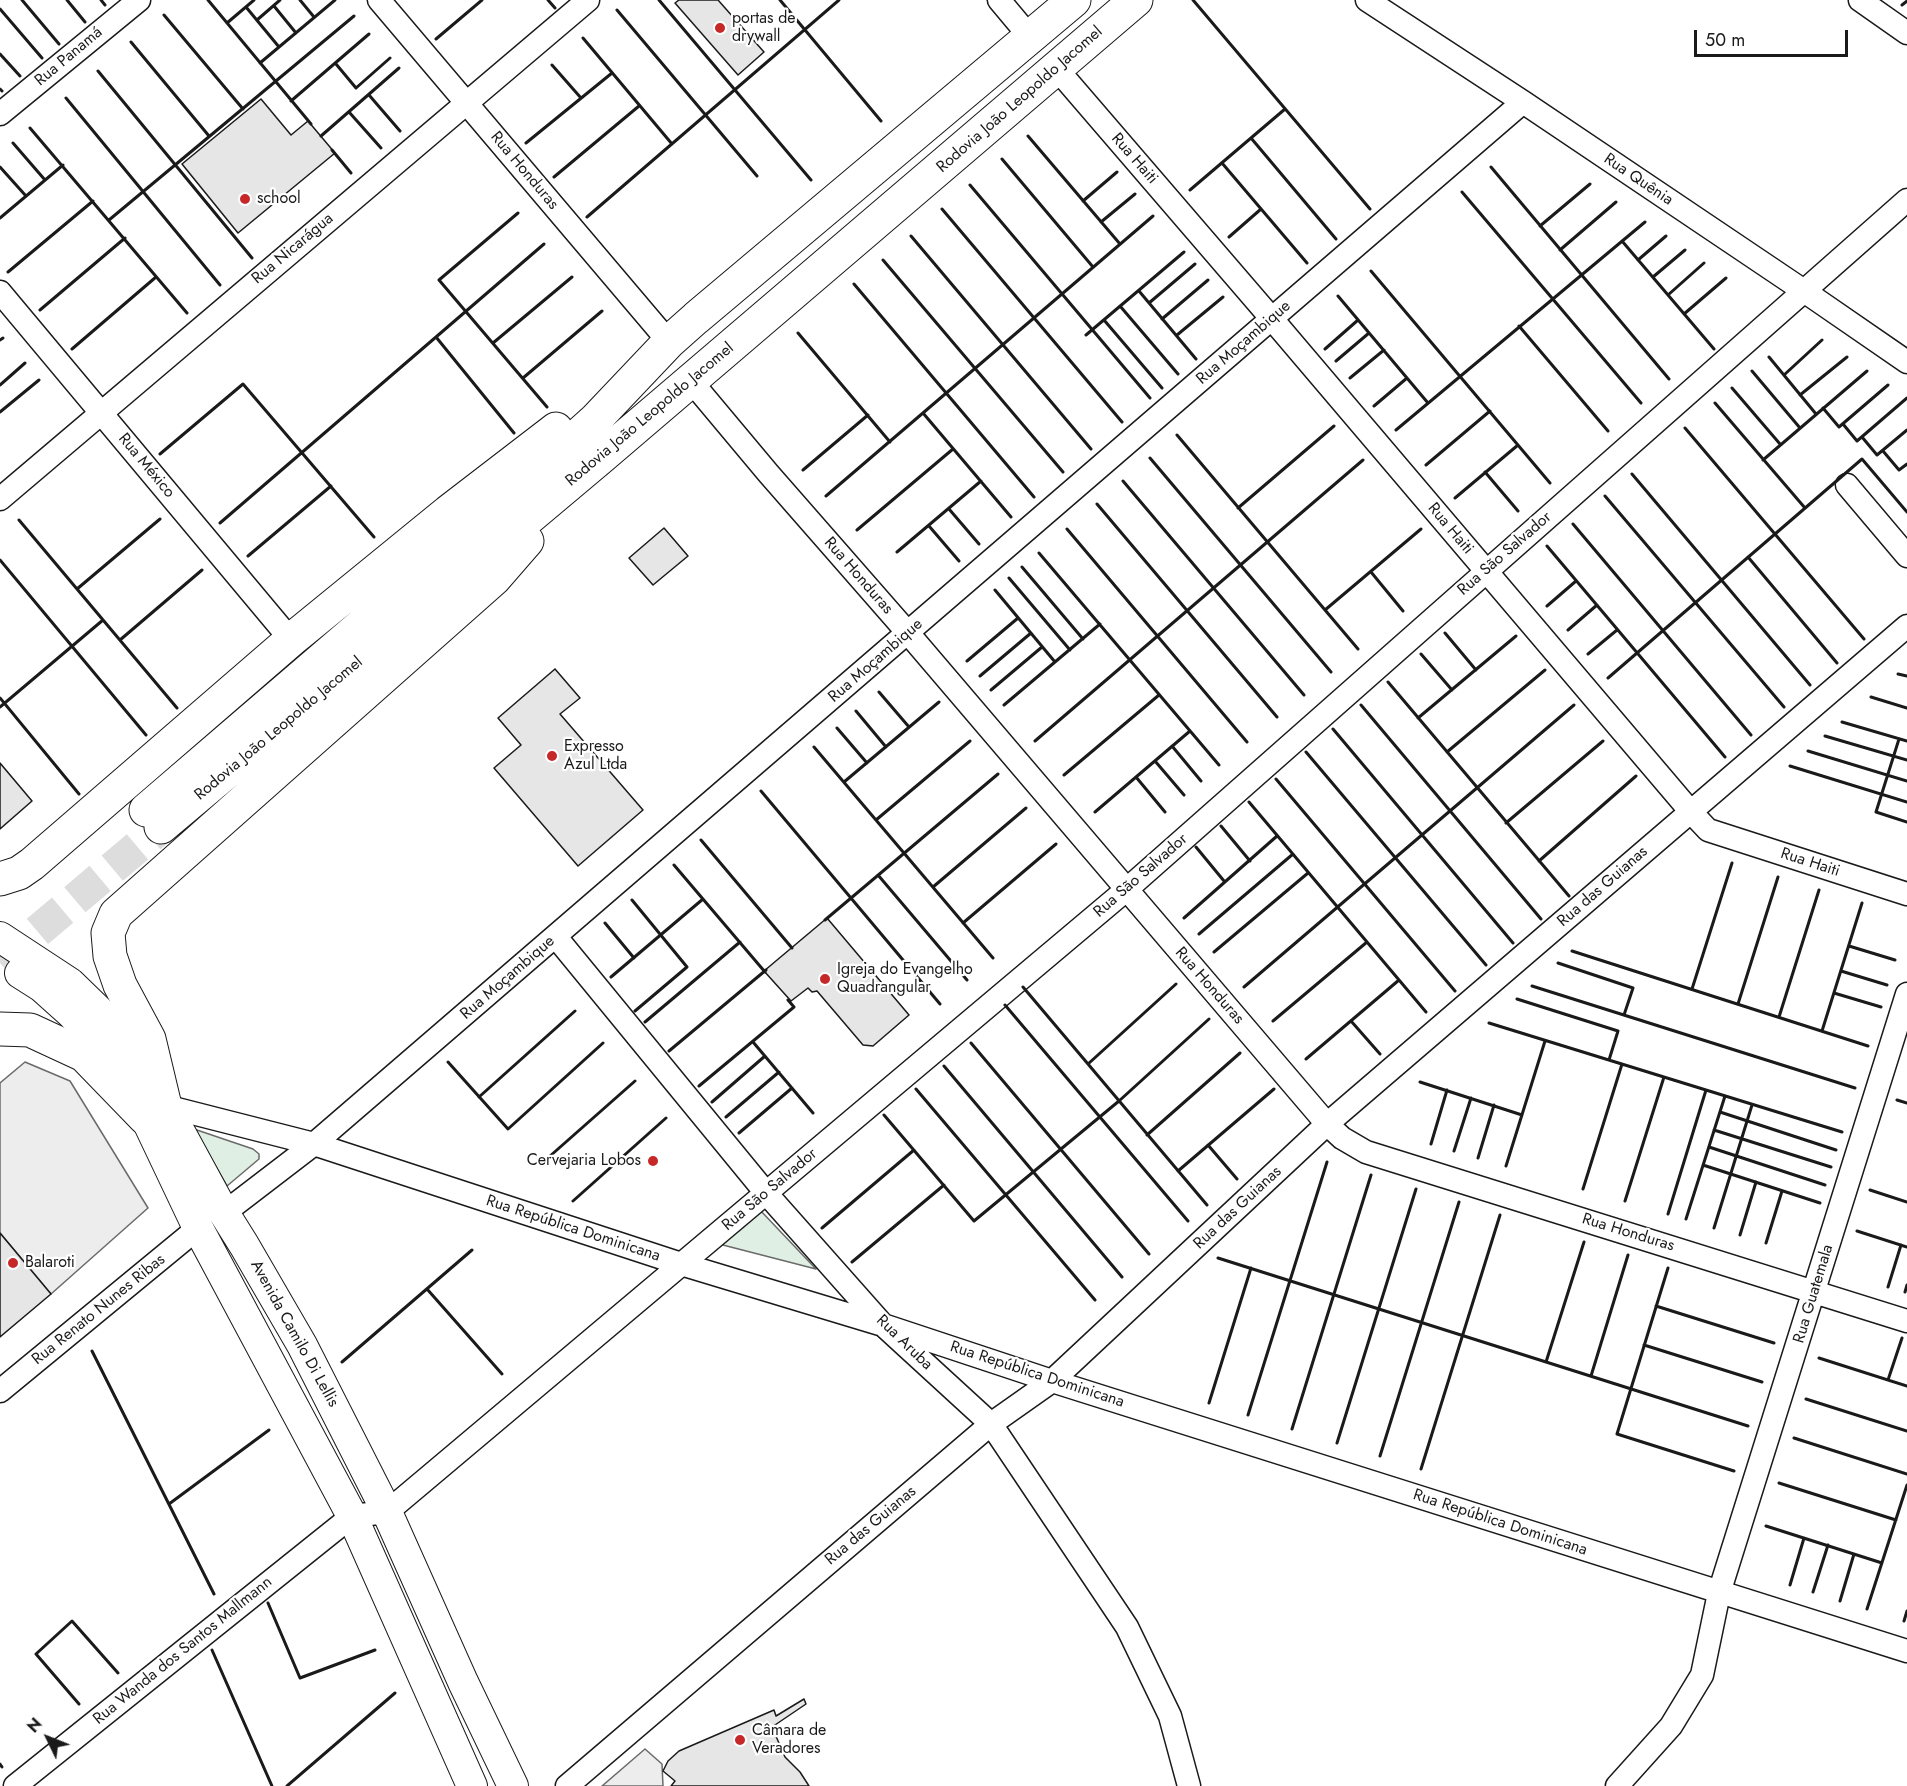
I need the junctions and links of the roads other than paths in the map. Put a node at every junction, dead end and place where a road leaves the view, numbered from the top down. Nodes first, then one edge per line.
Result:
1 (139, 0) edge
2 (379, 0) edge
3 (588, 0) edge
4 (999, 0) edge
5 (1074, 0) edge
6 (1136, 0) edge
7 (1367, 0) edge
8 (1860, 0) edge
9 (1907, 33) edge
10 (1030, 37) junction
11 (1056, 68) junction
12 (466, 102) junction
13 (1523, 102) junction
14 (0, 114) edge
15 (1907, 200) edge
16 (1804, 291) junction
17 (0, 292) edge
18 (1272, 319) junction
19 (669, 342) junction
20 (1907, 362) edge
21 (691, 381) junction
22 (101, 412) junction
23 (600, 458) junction
24 (1847, 485) dead end
25 (0, 499) edge
26 (1907, 556) edge
27 (1486, 571) junction
28 (1907, 626) edge
29 (908, 633) junction
30 (291, 640) junction
31 (1691, 812) junction
32 (0, 879) edge
33 (1126, 890) junction
34 (1907, 894) edge
35 (556, 937) junction
36 (0, 938) edge
37 (0, 959) edge
38 (1907, 994) edge
39 (0, 1029) edge
40 (155, 1112) junction
41 (1327, 1124) junction
42 (314, 1144) junction
43 (766, 1193) junction
44 (224, 1213) junction
45 (198, 1228) junction
46 (681, 1264) junction
47 (1815, 1291) junction
48 (1907, 1321) edge
49 (883, 1324) junction
50 (1052, 1381) junction
51 (0, 1391) edge
52 (991, 1424) junction
53 (387, 1512) junction
54 (352, 1516) junction
55 (1719, 1593) junction
56 (1907, 1652) edge
57 (15, 1786) edge
58 (472, 1786) edge
59 (513, 1786) edge
60 (567, 1786) edge
61 (1189, 1786) edge
62 (1617, 1786) edge

1 - 14 street, Rua Panamá
2 - 12 street, Rua Honduras
3 - 12 street, Rua Nicarágua
4 - 10 street
5 - 10 highway, Rodovia João Leopoldo Jacomel
6 - 11 highway, Rodovia João Leopoldo Jacomel
7 - 13 street, Rua Quênia
8 - 9 street
10 - 19 highway, Rodovia João Leopoldo Jacomel
11 - 18 street, Rua Haiti
11 - 21 highway, Rodovia João Leopoldo Jacomel
12 - 19 street, Rua Honduras
12 - 22 street, Rua Nicarágua
13 - 16 street, Rua Quênia
13 - 18 street, Rua Moçambique
15 - 16 street, Rua São Salvador
16 - 20 street, Rua Quênia
16 - 27 street, Rua São Salvador
17 - 22 street, Rua México
18 - 27 street, Rua Haiti
18 - 29 street, Rua Moçambique
19 - 23 highway, Rodovia João Leopoldo Jacomel
19 - 30 highway
21 - 23 highway, Rodovia João Leopoldo Jacomel
21 - 29 street, Rua Honduras
22 - 25 street, Rua Nicarágua
22 - 30 street, Rua México
23 - 40 highway
24 - 26 street
27 - 31 street, Rua Haiti
27 - 33 street, Rua São Salvador
28 - 31 street, Rua das Guianas
29 - 33 street, Rua Honduras
29 - 35 street, Rua Moçambique
30 - 32 highway
31 - 34 street, Rua Haiti
31 - 41 street, Rua das Guianas
33 - 41 street, Rua Honduras
33 - 43 street, Rua São Salvador
35 - 42 street, Rua Moçambique
35 - 43 street, Rua Aruba
36 - 40 main road, Avenida Camilo Di Lellis
37 - 40 main road, Avenida Camilo Di Lellis
38 - 47 street, Rua Guatemala
39 - 40 highway
40 - 42 street, Rua República Dominicana
40 - 44 main road, Avenida Camilo Di Lellis
40 - 45 main road, Avenida Camilo Di Lellis
41 - 47 street, Rua Honduras
41 - 50 street, Rua das Guianas
42 - 44 street, Rua Moçambique
42 - 46 street, Rua República Dominicana
43 - 46 street, Rua São Salvador
43 - 49 street, Rua Aruba
44 - 53 main road, Avenida Camilo Di Lellis
45 - 51 street, Rua Renato Nunes Ribas
45 - 54 main road, Avenida Camilo Di Lellis
46 - 49 street, Rua República Dominicana
46 - 53 street, Rua São Salvador
47 - 48 street, Rua Honduras
47 - 55 street, Rua Guatemala
49 - 50 street, Rua República Dominicana
49 - 52 street, Rua Aruba
50 - 52 street, Rua das Guianas
50 - 55 street, Rua República Dominicana
52 - 60 street, Rua das Guianas
52 - 61 street, Rua Aruba
53 - 54 street
53 - 59 main road, Avenida Camilo Di Lellis
54 - 57 street, Rua Wanda dos Santos Mallmann
54 - 58 main road, Avenida Camilo Di Lellis
55 - 56 street, Rua República Dominicana
55 - 62 street, Rua Guatemala

